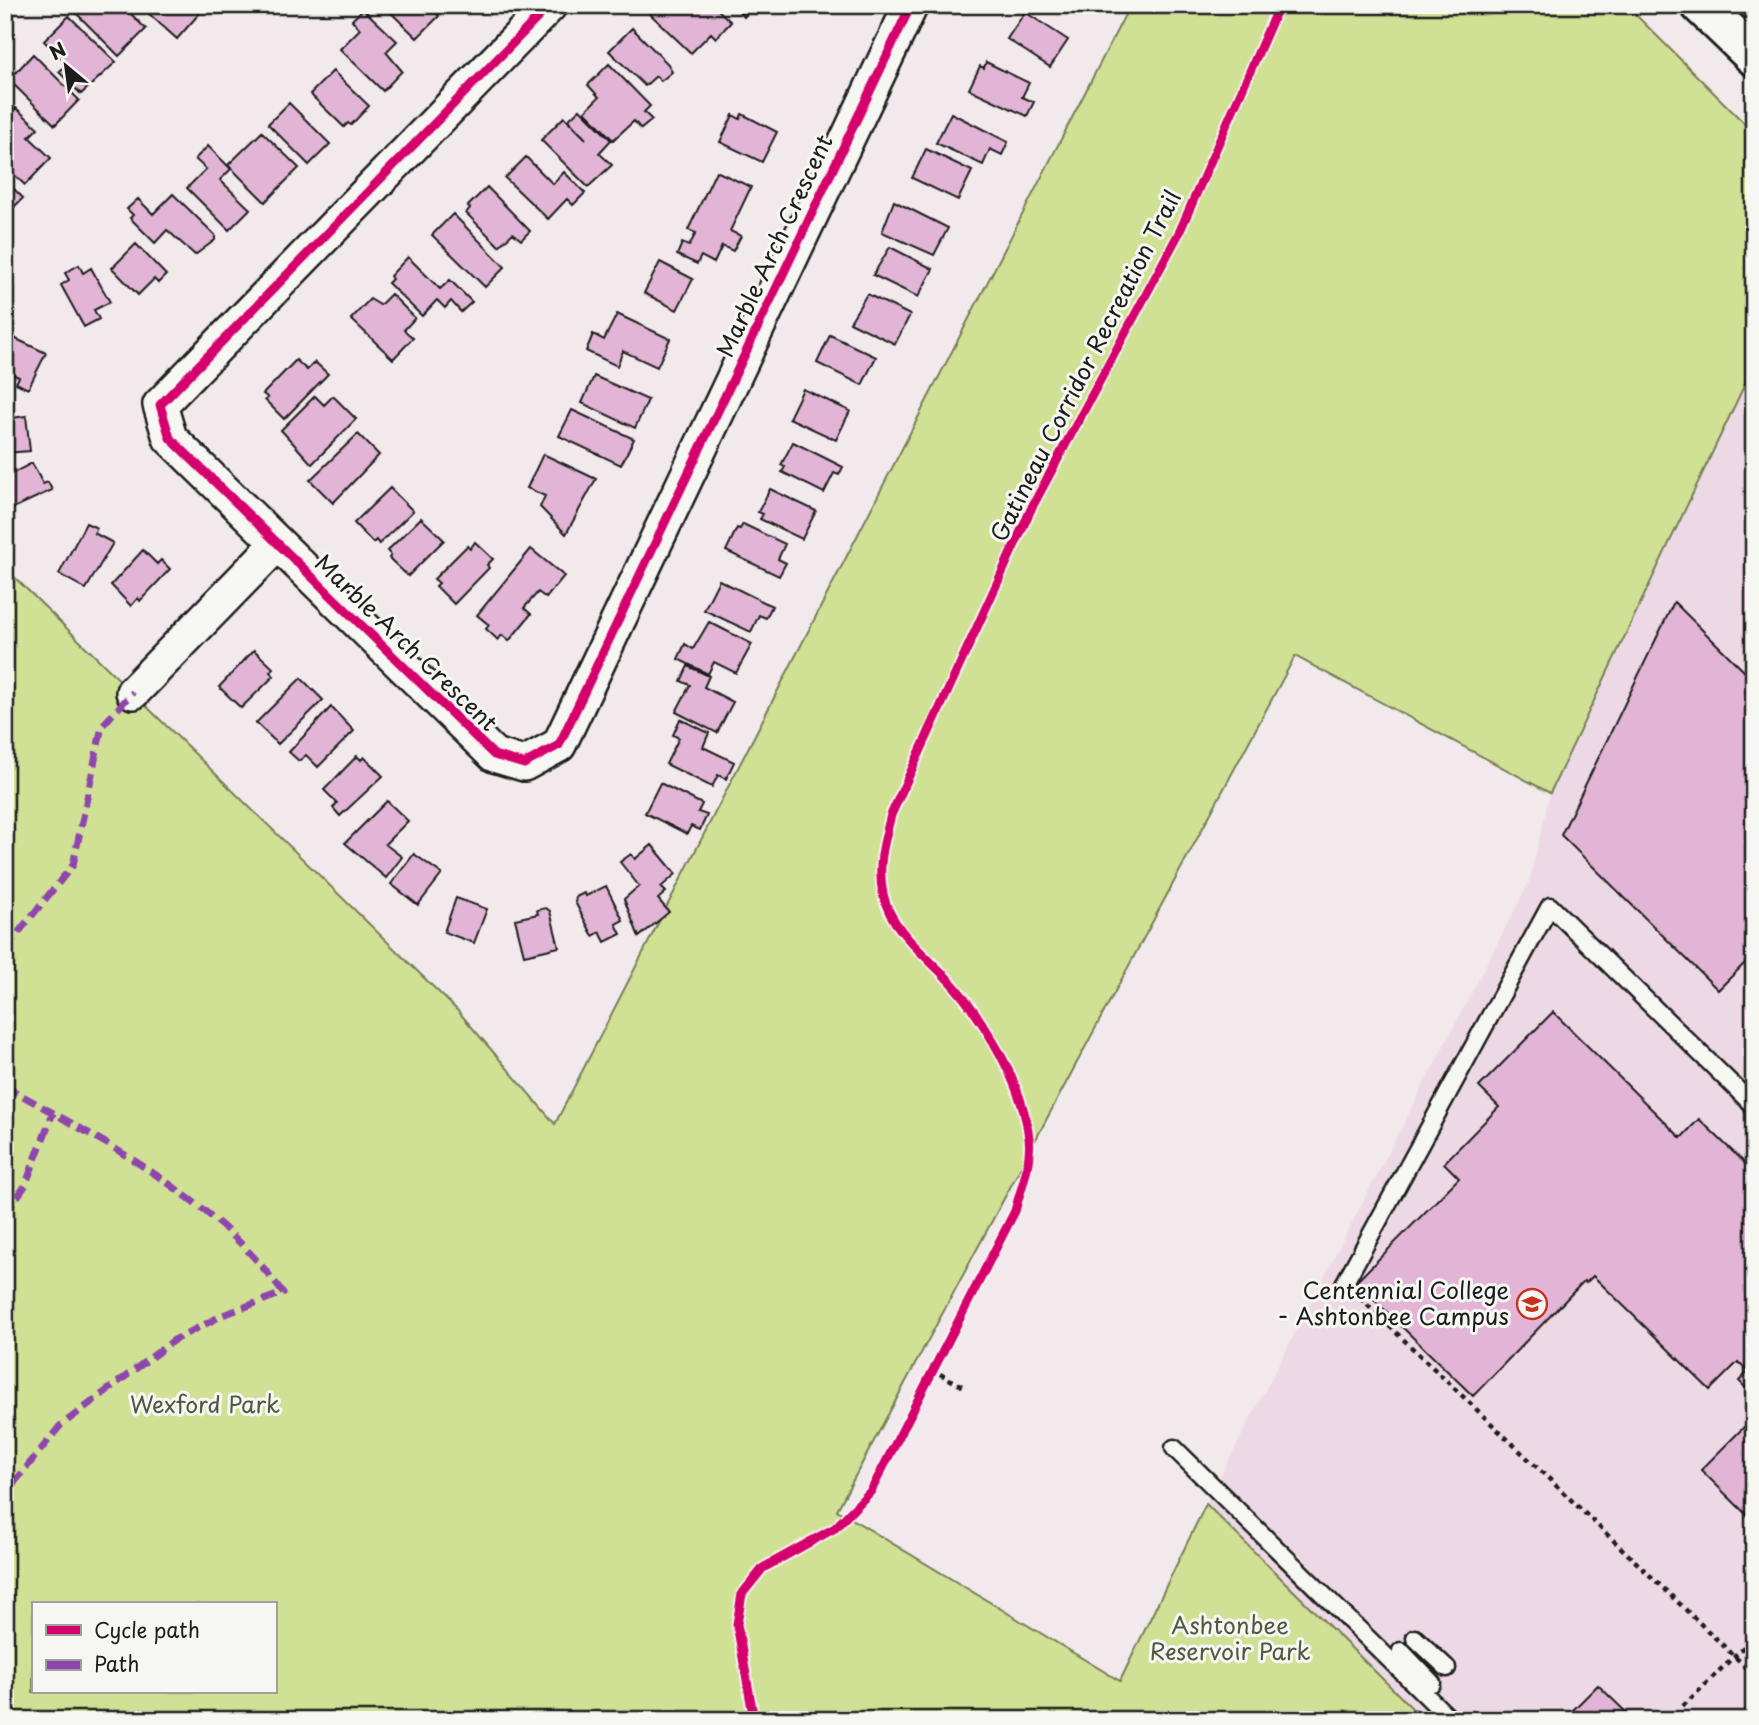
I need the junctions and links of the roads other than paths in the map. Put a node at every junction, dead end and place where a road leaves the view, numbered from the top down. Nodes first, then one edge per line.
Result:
1 (550, 5) edge
2 (911, 5) edge
3 (1701, 5) edge
4 (1754, 57) edge
5 (276, 545) junction
6 (133, 692) dead end
7 (1754, 1106) edge
8 (1345, 1284) road end
9 (1174, 1448) dead end
10 (1415, 1637) dead end
11 (1447, 1668) dead end
12 (1451, 1720) edge

1 - 5 street, Marble Arch Crescent
2 - 5 street, Marble Arch Crescent
3 - 4 main road
5 - 6 street
7 - 8 lane
9 - 12 lane
10 - 11 lane

